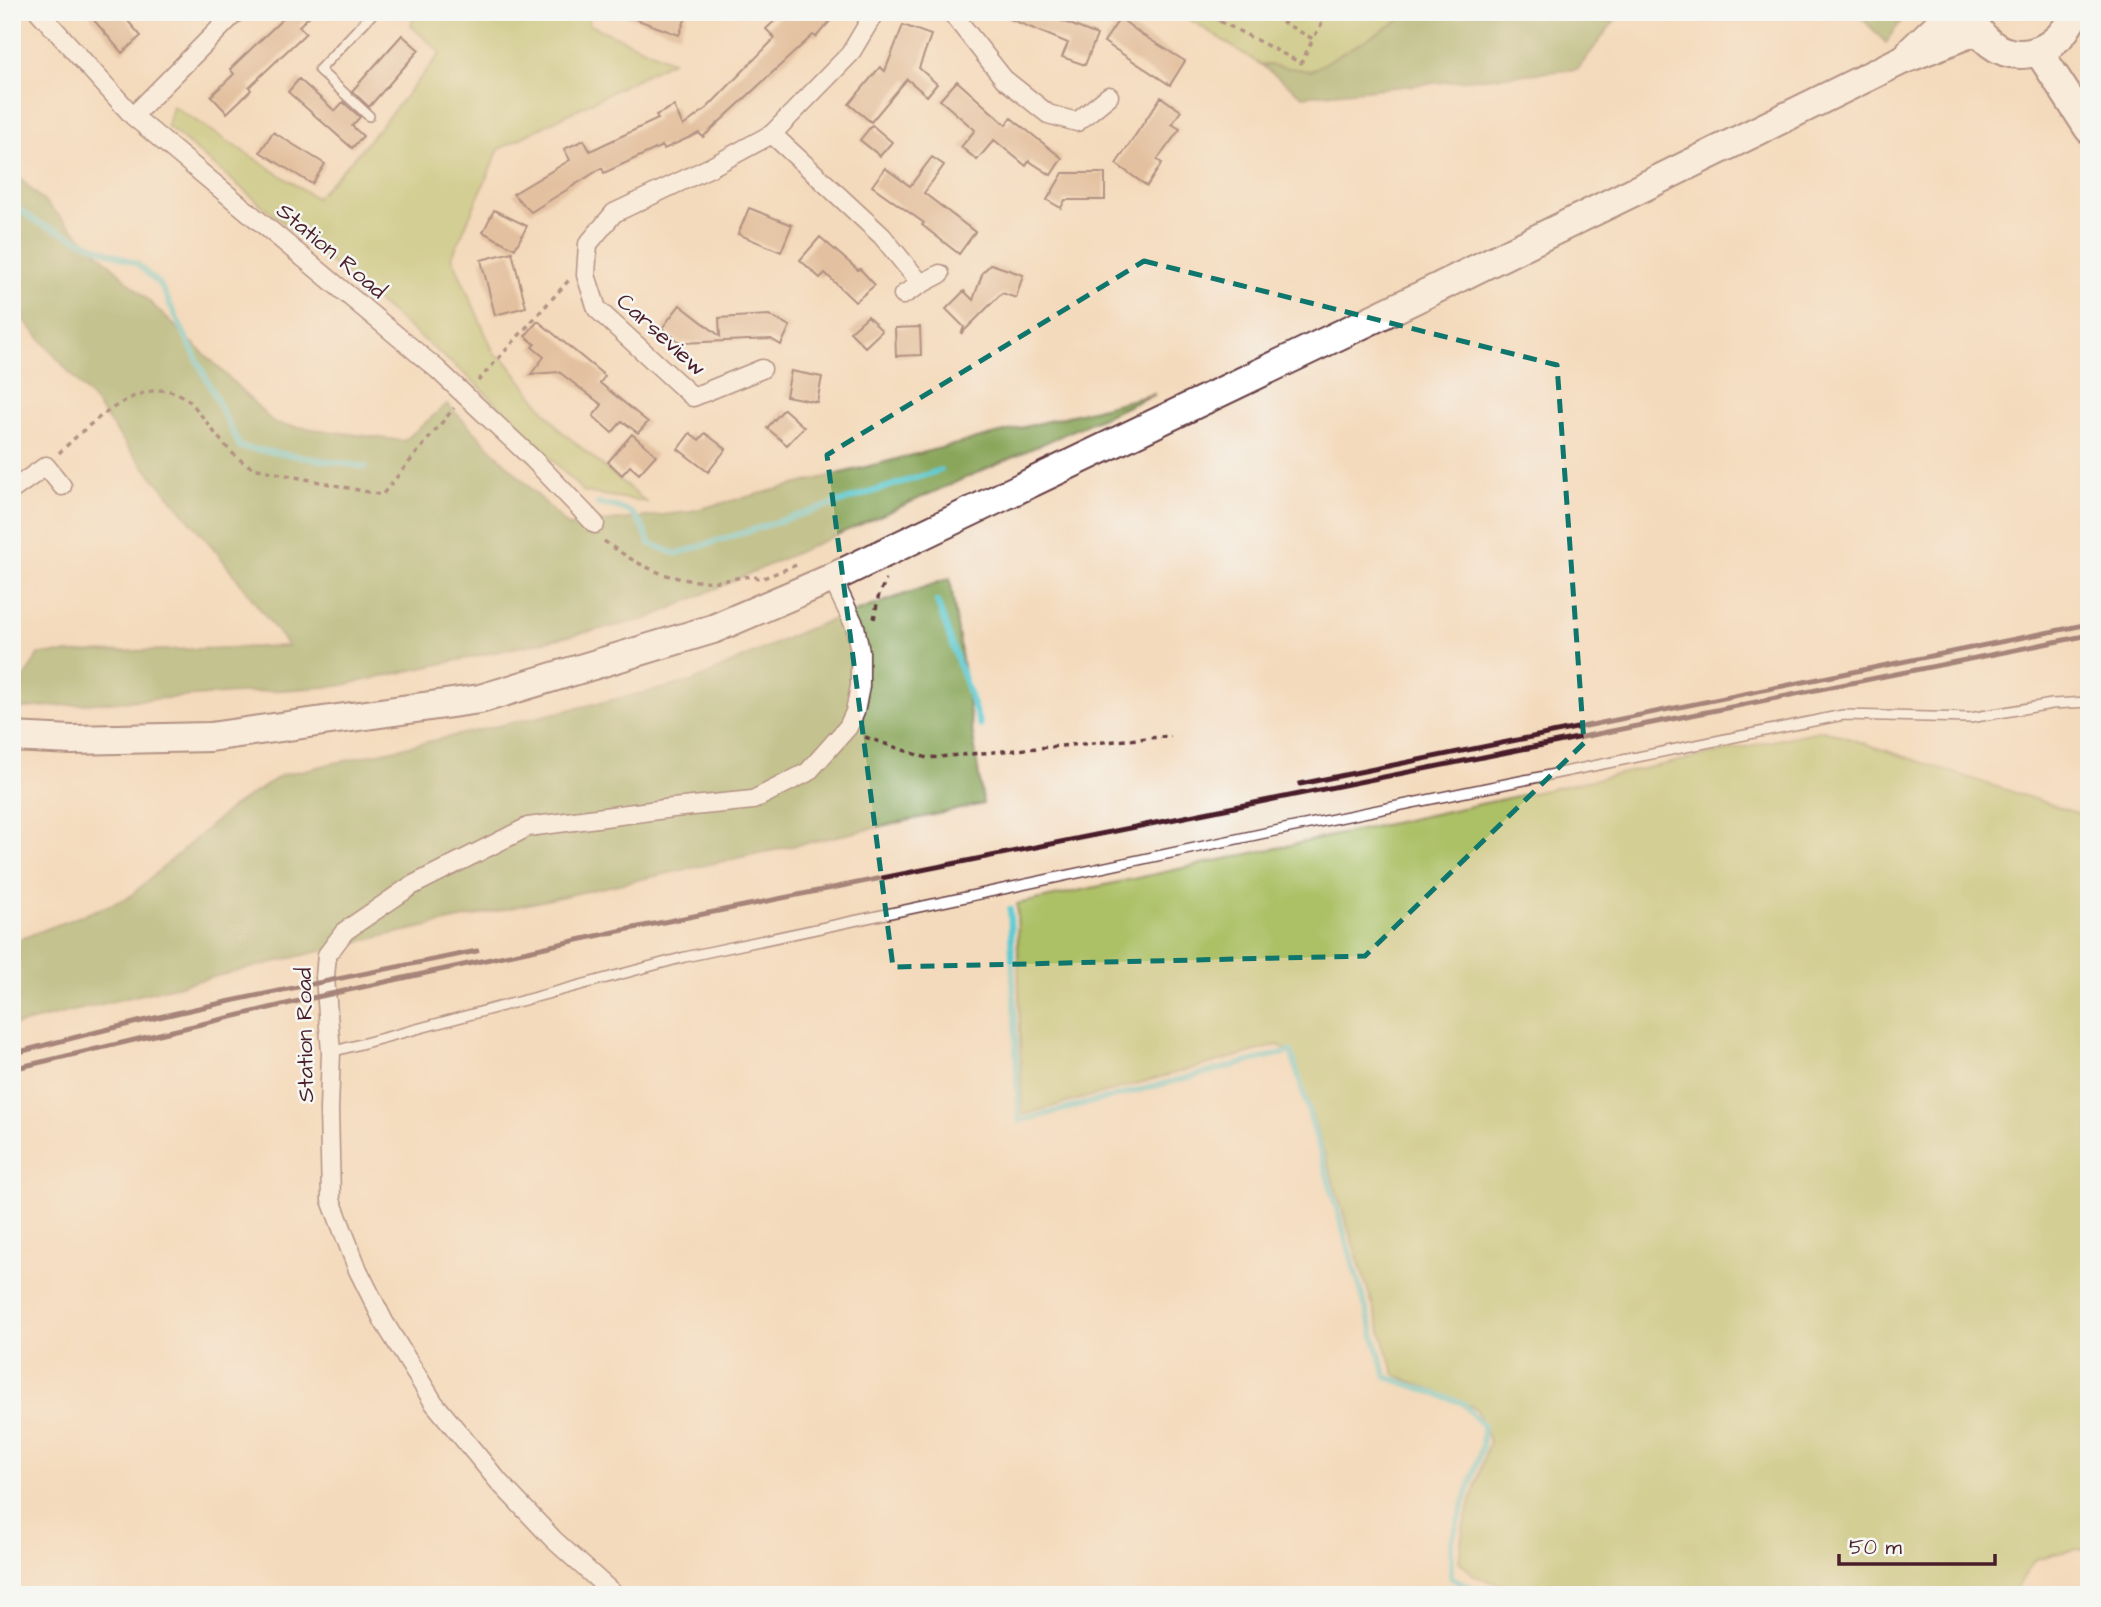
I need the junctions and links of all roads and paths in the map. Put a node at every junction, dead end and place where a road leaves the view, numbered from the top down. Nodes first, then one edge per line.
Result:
1 (39, 12) edge
2 (236, 12) edge
3 (374, 12) edge
4 (875, 12) edge
5 (951, 12) edge
6 (1202, 12) edge
7 (1224, 12) edge
8 (1264, 12) edge
9 (1331, 12) edge
10 (1343, 12) edge
11 (1952, 12) edge
12 (2075, 12) edge
13 (1323, 21) dead end
14 (1974, 21) edge
15 (1217, 22) junction
16 (1313, 39) junction
17 (2048, 46) junction
18 (1902, 60) junction
19 (1109, 96) dead end
20 (133, 116) junction
21 (369, 116) dead end
22 (2089, 126) edge
23 (772, 134) junction
24 (587, 261) junction
25 (940, 274) dead end
26 (921, 284) junction
27 (903, 295) dead end
28 (762, 369) dead end
29 (465, 395) junction
30 (46, 466) junction
31 (62, 486) dead end
32 (12, 490) edge
33 (595, 524) joint
34 (877, 555) junction
35 (810, 559) dead end
36 (832, 578) junction
37 (873, 625) dead end
38 (2089, 702) edge
39 (848, 727) junction
40 (1171, 736) dead end
41 (12, 737) edge
42 (331, 1052) junction
43 (615, 1595) edge

1 - 20 street, Station Road
2 - 20 street
3 - 21 lane
4 - 23 street
5 - 19 street
6 - 15 path
7 - 15 path
8 - 16 path
9 - 10 lane
11 - 18 main road
12 - 17 main road
13 - 16 path
14 - 17 main road
14 - 18 main road
15 - 16 path
17 - 22 main road
18 - 34 main road
20 - 29 street, Station Road
23 - 24 street
23 - 26 street
24 - 28 street, Carseview
24 - 29 path
25 - 26 street
26 - 27 street
29 - 30 path
29 - 33 street, Station Road
30 - 31 street
30 - 32 street
33 - 35 path
34 - 36 main road
34 - 37 path
36 - 39 street, Station Road
36 - 41 main road
38 - 42 lane
39 - 40 path
39 - 42 street, Station Road
42 - 43 street, Station Road

